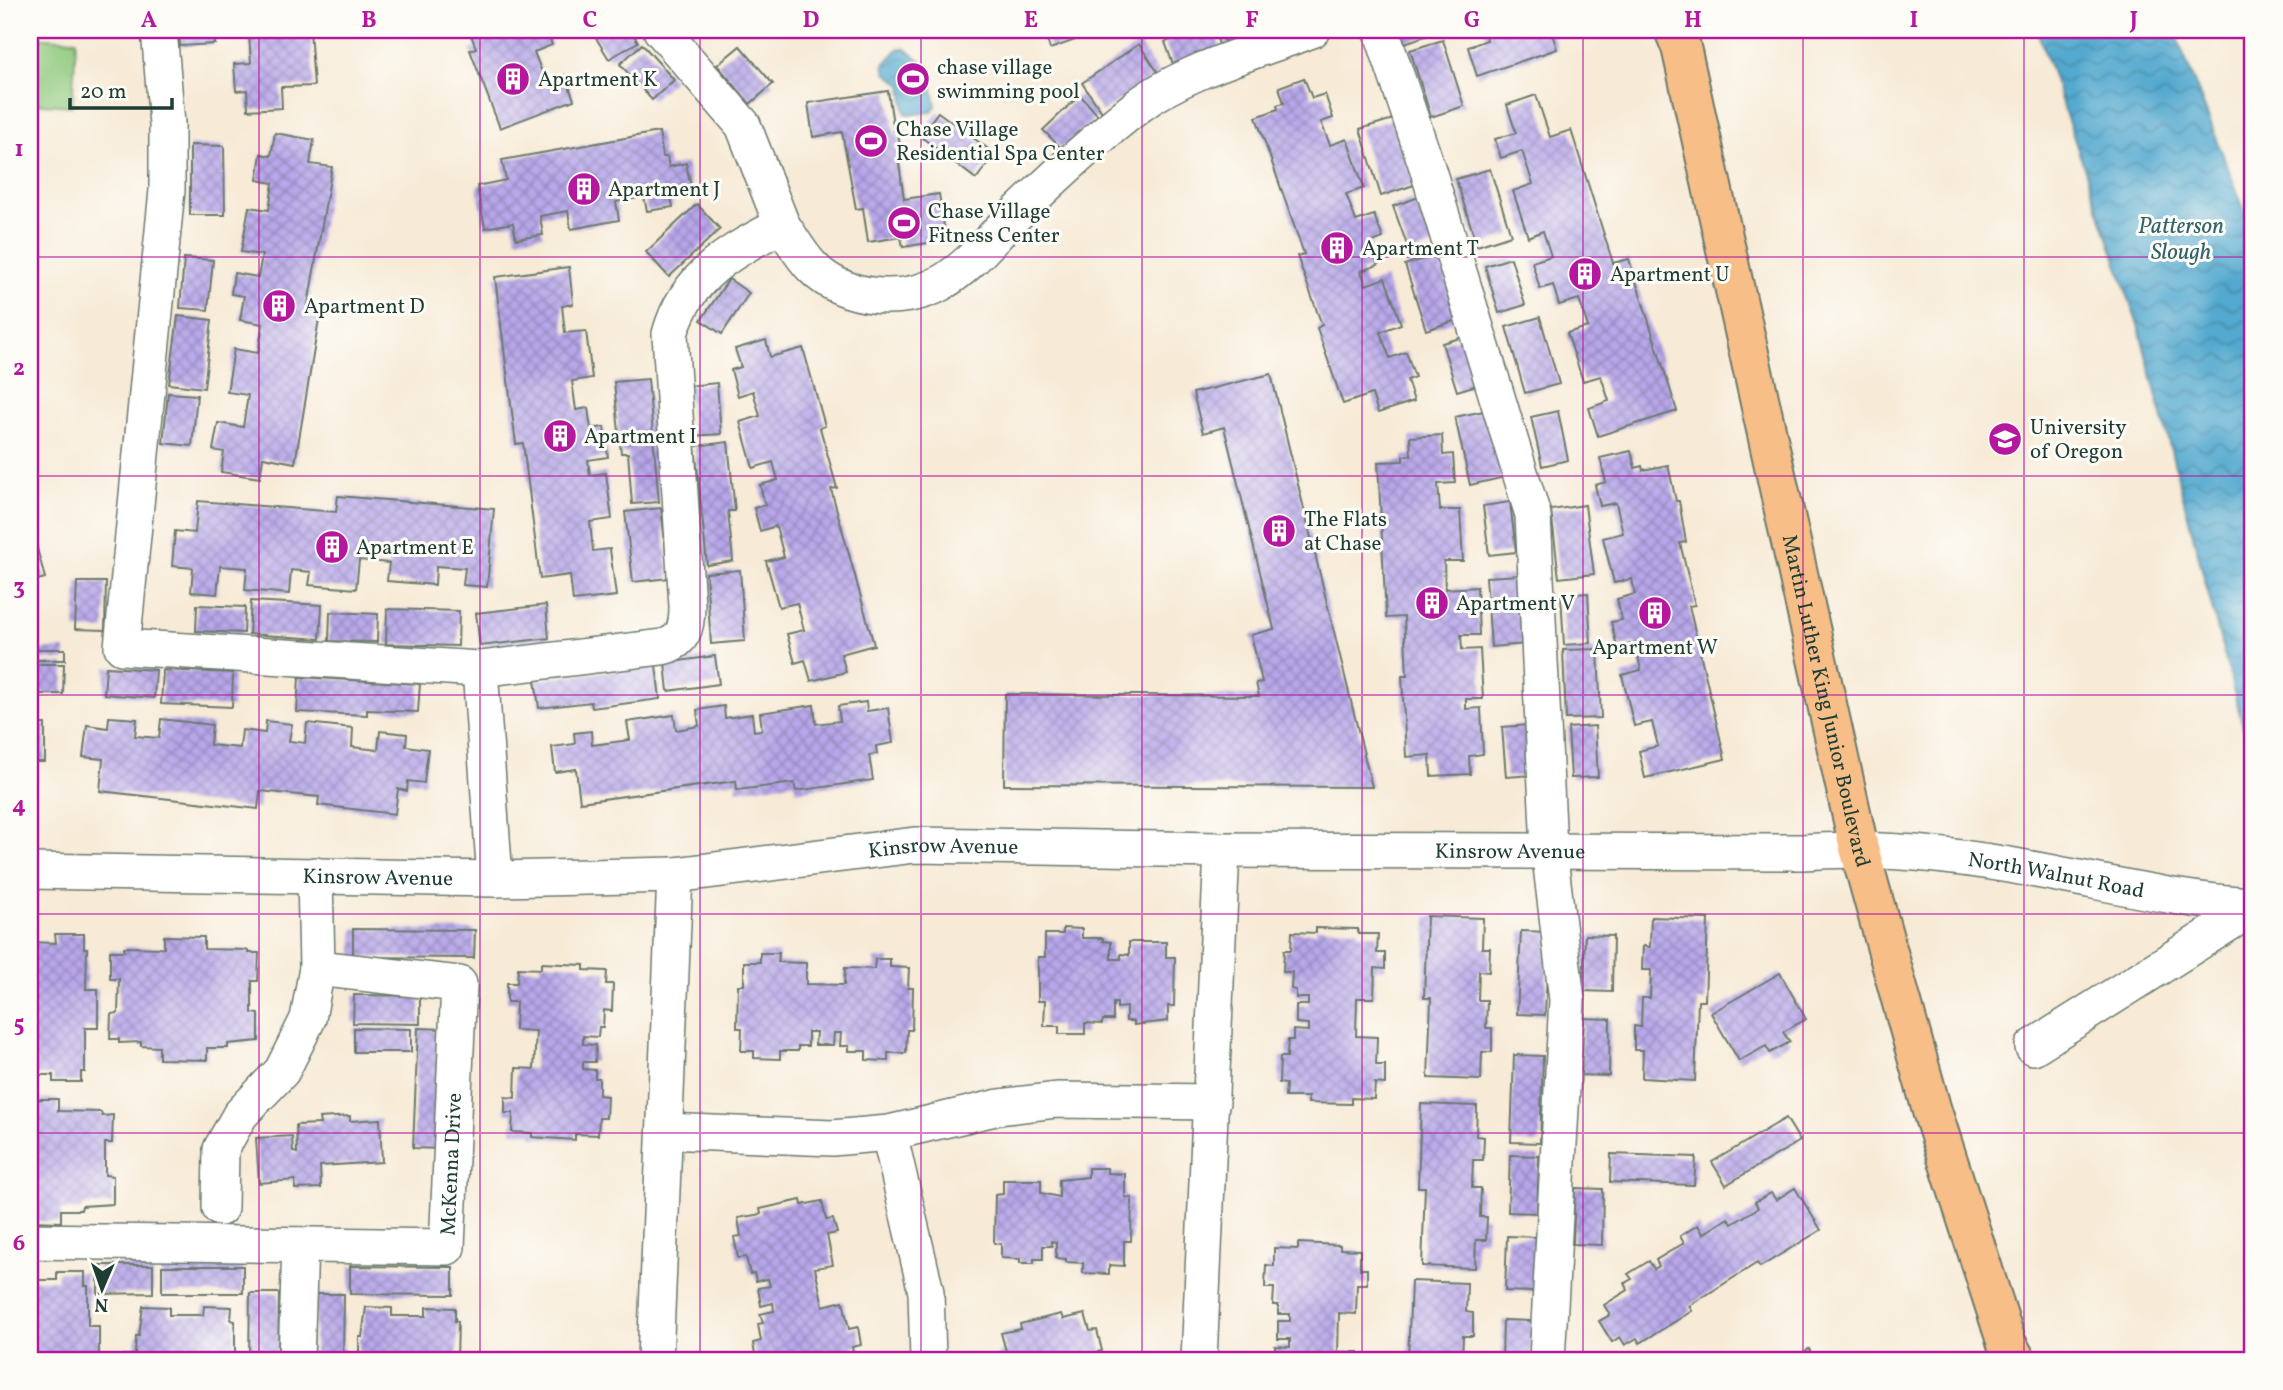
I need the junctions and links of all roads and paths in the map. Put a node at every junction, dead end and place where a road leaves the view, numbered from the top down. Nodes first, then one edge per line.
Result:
1 (159, 30) edge
2 (661, 30) edge
3 (1312, 30) edge
4 (1381, 30) edge
5 (1674, 30) edge
6 (782, 225) junction
7 (480, 669) junction
8 (1859, 848) junction
9 (1549, 849) junction
10 (1222, 850) junction
11 (30, 871) edge
12 (315, 875) junction
13 (675, 875) junction
14 (495, 878) junction
15 (2253, 906) edge
16 (317, 968) junction
17 (2033, 1047) dead end
18 (1212, 1102) junction
19 (666, 1131) junction
20 (889, 1133) junction
21 (220, 1208) dead end
22 (30, 1241) edge
23 (300, 1245) junction
24 (296, 1360) edge
25 (655, 1360) edge
26 (928, 1360) edge
27 (1199, 1360) edge
28 (1547, 1360) edge
29 (2016, 1360) edge

1 - 7 street
2 - 6 street
3 - 6 street
4 - 9 street
5 - 8 main road, Martin Luther King Junior Boulevard
6 - 7 street
7 - 14 street
8 - 9 street, Kinsrow Avenue
8 - 15 street, North Walnut Road
8 - 29 main road, Martin Luther King Junior Boulevard
9 - 10 street, Kinsrow Avenue
9 - 28 street
10 - 13 street, Kinsrow Avenue
10 - 18 street
11 - 12 street, Kinsrow Avenue
12 - 14 street, Kinsrow Avenue
12 - 16 street
13 - 14 street, Kinsrow Avenue
13 - 19 street
15 - 17 street, North Walnut Road
16 - 21 street
16 - 23 street, McKenna Drive
18 - 20 street
18 - 27 street
19 - 20 street
19 - 25 street
20 - 26 street
22 - 23 street, McKenna Drive
23 - 24 street

